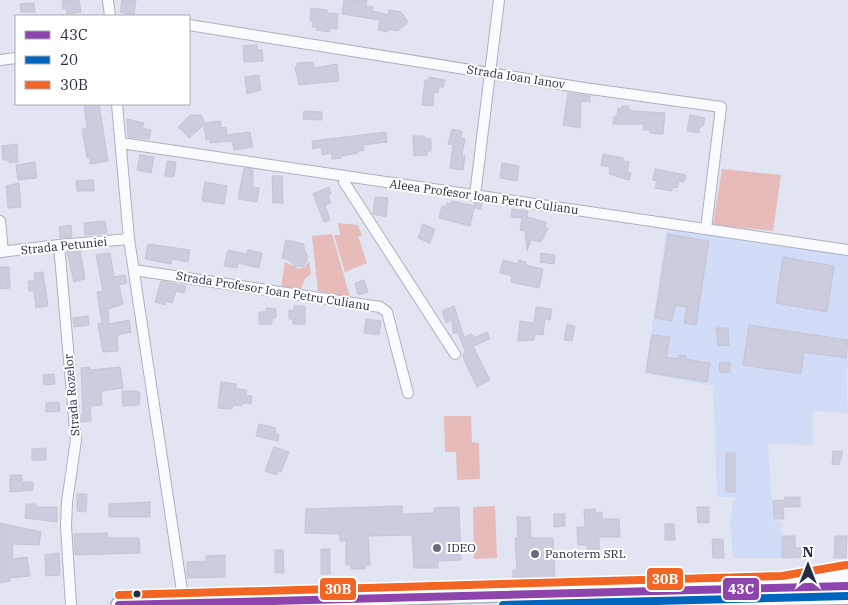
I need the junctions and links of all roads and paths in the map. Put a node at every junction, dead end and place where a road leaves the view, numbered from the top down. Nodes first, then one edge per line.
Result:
1 (108, 0) edge
2 (499, 0) edge
3 (110, 15) edge
4 (190, 25) edge
5 (15, 58) edge
6 (0, 60) edge
7 (490, 73) junction
8 (117, 105) edge
9 (121, 143) junction
10 (345, 177) junction
11 (474, 195) junction
12 (0, 221) edge
13 (706, 229) junction
14 (129, 240) junction
15 (59, 244) junction
16 (848, 250) edge
17 (2, 252) edge
18 (134, 270) junction
19 (455, 354) dead end
20 (408, 393) dead end
21 (848, 575) edge
22 (783, 586) junction
23 (848, 586) edge
24 (848, 598) edge
25 (688, 600) junction
26 (184, 604) edge
27 (71, 605) edge
28 (119, 605) edge
29 (484, 605) edge
30 (708, 605) edge

1 - 3 street
2 - 7 street
4 - 7 street, Strada Ioan Ianov
5 - 6 street
7 - 11 street
7 - 13 street, Strada Ioan Ianov
8 - 9 street
9 - 10 street, Aleea Profesor Ioan Petru Culianu
9 - 14 street
10 - 11 street, Aleea Profesor Ioan Petru Culianu
10 - 19 street
11 - 13 street, Aleea Profesor Ioan Petru Culianu
12 - 17 street
13 - 16 street, Aleea Profesor Ioan Petru Culianu
14 - 15 street, Strada Petuniei
14 - 18 street
15 - 17 street, Strada Petuniei
15 - 27 street, Strada Rozelor
18 - 20 street, Strada Profesor Ioan Petru Culianu
18 - 26 street
21 - 22 main road
22 - 23 main road
22 - 26 highway
24 - 25 main road
25 - 29 highway
25 - 30 main road
26 - 28 highway

